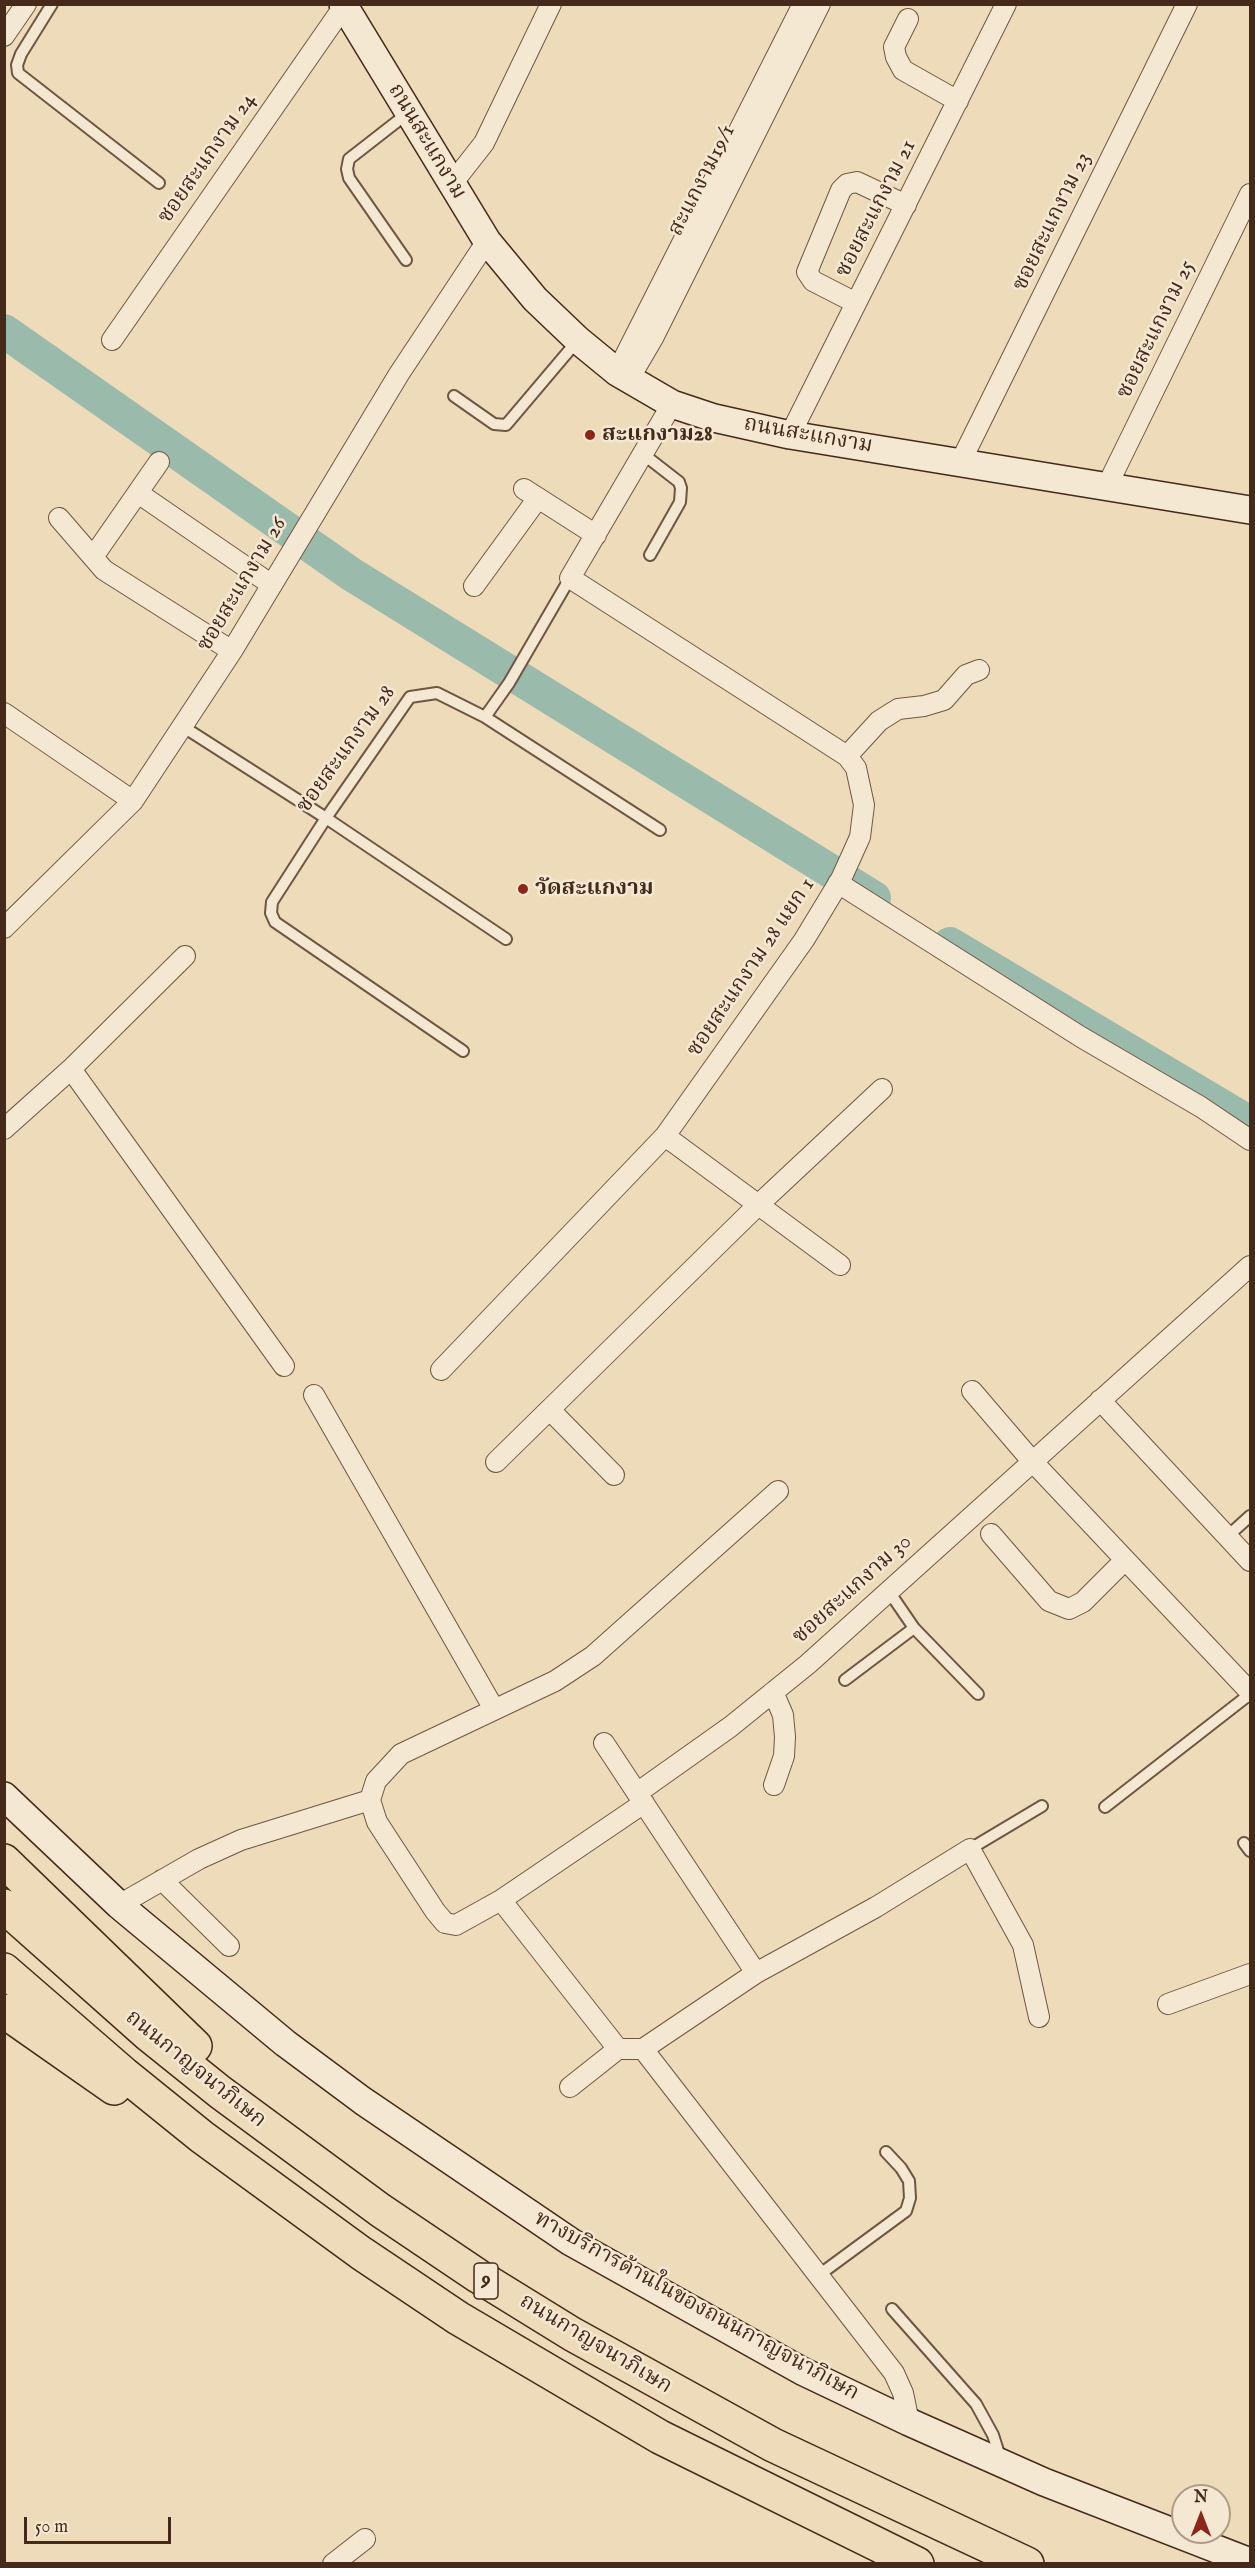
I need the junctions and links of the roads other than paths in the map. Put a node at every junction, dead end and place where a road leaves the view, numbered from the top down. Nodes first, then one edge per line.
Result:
1 (26, 4) edge
2 (52, 4) edge
3 (551, 4) edge
4 (803, 4) edge
5 (820, 4) edge
6 (1006, 4) edge
7 (1187, 4) edge
8 (344, 5) edge
9 (908, 19) dead end
10 (4, 36) edge
11 (958, 101) junction
12 (409, 113) junction
13 (159, 183) dead end
14 (451, 185) junction
15 (1251, 194) edge
16 (906, 205) junction
17 (487, 241) junction
18 (406, 260) dead end
19 (856, 303) junction
20 (112, 340) dead end
21 (578, 340) junction
22 (623, 375) junction
23 (454, 396) dead end
24 (672, 404) junction
25 (790, 435) junction
26 (643, 454) junction
27 (962, 461) junction
28 (159, 462) dead end
29 (1107, 486) junction
30 (138, 493) junction
31 (1251, 510) edge
32 (59, 518) dead end
33 (596, 535) junction
34 (650, 555) dead end
35 (93, 557) junction
36 (570, 578) junction
37 (272, 585) junction
38 (474, 586) dead end
39 (232, 651) junction
40 (979, 670) dead end
41 (4, 713) edge
42 (485, 717) junction
43 (182, 726) junction
44 (847, 756) junction
45 (133, 801) junction
46 (326, 818) junction
47 (660, 830) dead end
48 (840, 881) junction
49 (4, 928) edge
50 (506, 939) dead end
51 (185, 956) dead end
52 (463, 1051) dead end
53 (71, 1069) junction
54 (882, 1089) dead end
55 (4, 1129) edge
56 (665, 1136) junction
57 (1251, 1140) edge
58 (757, 1206) junction
59 (840, 1265) dead end
60 (1251, 1266) edge
61 (284, 1366) dead end
62 (441, 1370) dead end
63 (972, 1391) dead end
64 (314, 1395) dead end
65 (1100, 1401) junction
66 (550, 1410) junction
67 (1032, 1461) junction
68 (496, 1462) dead end
69 (614, 1475) dead end
70 (778, 1491) dead end
71 (1251, 1516) edge
72 (991, 1534) dead end
73 (1228, 1536) junction
74 (1125, 1560) junction
75 (1251, 1562) edge
76 (888, 1590) junction
77 (914, 1628) junction
78 (845, 1680) dead end
79 (773, 1692) junction
80 (1251, 1693) edge
81 (978, 1694) dead end
82 (494, 1708) junction
83 (604, 1743) dead end
84 (774, 1785) dead end
85 (4, 1796) edge
86 (641, 1798) junction
87 (370, 1800) junction
88 (1042, 1806) dead end
89 (1105, 1807) dead end
90 (970, 1849) junction
91 (4, 1861) edge
92 (162, 1880) junction
93 (501, 1900) junction
94 (118, 1905) junction
95 (4, 1906) edge
96 (229, 1946) dead end
97 (4, 1970) edge
98 (756, 1973) junction
99 (1251, 1974) edge
100 (1168, 2004) dead end
101 (4, 2012) edge
102 (1039, 2017) dead end
103 (618, 2049) junction
104 (643, 2049) junction
105 (570, 2087) dead end
106 (886, 2151) dead end
107 (272, 2189) junction
108 (380, 2210) junction
109 (819, 2275) junction
110 (892, 2309) dead end
111 (909, 2422) junction
112 (1001, 2463) junction
113 (364, 2539) dead end
114 (1251, 2562) edge
115 (333, 2564) edge
116 (917, 2564) edge
117 (1027, 2564) edge

1 - 10 street
2 - 13 lane
3 - 14 street
4 - 22 street
5 - 22 street, สะแกงาม19/1
6 - 11 street, ซอยสะแกงาม 21
7 - 27 street, ซอยสะแกงาม 23
8 - 12 main road, ถนนสะแกงาม
8 - 20 street, ซอยสะแกงาม 24
9 - 11 street
11 - 16 street, ซอยสะแกงาม 21
12 - 14 main road, ถนนสะแกงาม
12 - 18 lane
14 - 17 main road, ถนนสะแกงาม
15 - 29 street, ซอยสะแกงาม 25
16 - 19 street, ซอยสะแกงาม 21
16 - 19 street
17 - 21 main road, ถนนสะแกงาม
17 - 37 street, ซอยสะแกงาม 26
19 - 25 street, ซอยสะแกงาม 21
21 - 22 main road, ถนนสะแกงาม
21 - 23 lane
22 - 24 main road, ถนนสะแกงาม
24 - 25 main road, ถนนสะแกงาม
24 - 26 street
25 - 27 main road, ถนนสะแกงาม
26 - 33 street
26 - 34 lane
27 - 29 main road, ถนนสะแกงาม
28 - 30 street
29 - 31 main road, ถนนสะแกงาม
30 - 35 street
30 - 37 street
32 - 35 street
33 - 36 street
33 - 38 street
35 - 39 street
36 - 42 lane
36 - 44 street
37 - 39 street, ซอยสะแกงาม 26
39 - 43 street, ซอยสะแกงาม 26
40 - 44 street
41 - 45 street
42 - 46 lane, ซอยสะแกงาม 28
42 - 47 lane, ซอยสะแกงาม 28
43 - 45 street, ซอยสะแกงาม 26
43 - 46 lane
44 - 48 street, ซอยสะแกงาม 28 แยก 1
45 - 49 street, ซอยสะแกงาม 26
46 - 50 lane
46 - 52 lane, ซอยสะแกงาม 28
48 - 56 street, ซอยสะแกงาม 28 แยก 1
48 - 57 street
51 - 53 street
53 - 55 street
53 - 61 street
54 - 58 street
56 - 58 street
56 - 62 street, ซอยสะแกงาม 28 แยก 1
58 - 59 street
58 - 66 street
60 - 65 street, ซอยสะแกงาม 30
63 - 67 street
64 - 82 street
65 - 67 street, ซอยสะแกงาม 30
65 - 73 street
66 - 68 street
66 - 69 street
67 - 74 street
67 - 76 street, ซอยสะแกงาม 30
70 - 82 street
71 - 73 lane
72 - 74 street
73 - 75 street
74 - 80 street
76 - 77 lane
76 - 79 street, ซอยสะแกงาม 30
77 - 78 lane
77 - 81 lane
79 - 84 street
79 - 86 street, ซอยสะแกงาม 30
80 - 89 lane
82 - 87 street
83 - 86 street
85 - 94 main road, ทางบริการด้านในของถนนกาญจนาภิเษก
86 - 93 street, ซอยสะแกงาม 30
86 - 98 street
87 - 92 street
87 - 93 street, ซอยสะแกงาม 30
88 - 90 lane
90 - 98 street
90 - 102 street
91 - 108 highway
92 - 94 street
92 - 96 street
93 - 103 street
94 - 111 main road, ทางบริการด้านในของถนนกาญจนาภิเษก
95 - 108 highway, ถนนกาญจนาภิเษก / 9
97 - 107 highway, ถนนกาญจนาภิเษก / 9
98 - 104 street
99 - 100 street
101 - 107 highway
103 - 104 street
103 - 105 street
104 - 109 street
106 - 109 lane
107 - 116 highway, ถนนกาญจนาภิเษก / 9
108 - 117 highway, ถนนกาญจนาภิเษก / 9
109 - 111 street
110 - 112 lane
111 - 112 main road, ทางบริการด้านในของถนนกาญจนาภิเษก
112 - 114 main road, ทางบริการด้านในของถนนกาญจนาภิเษก
113 - 115 street

